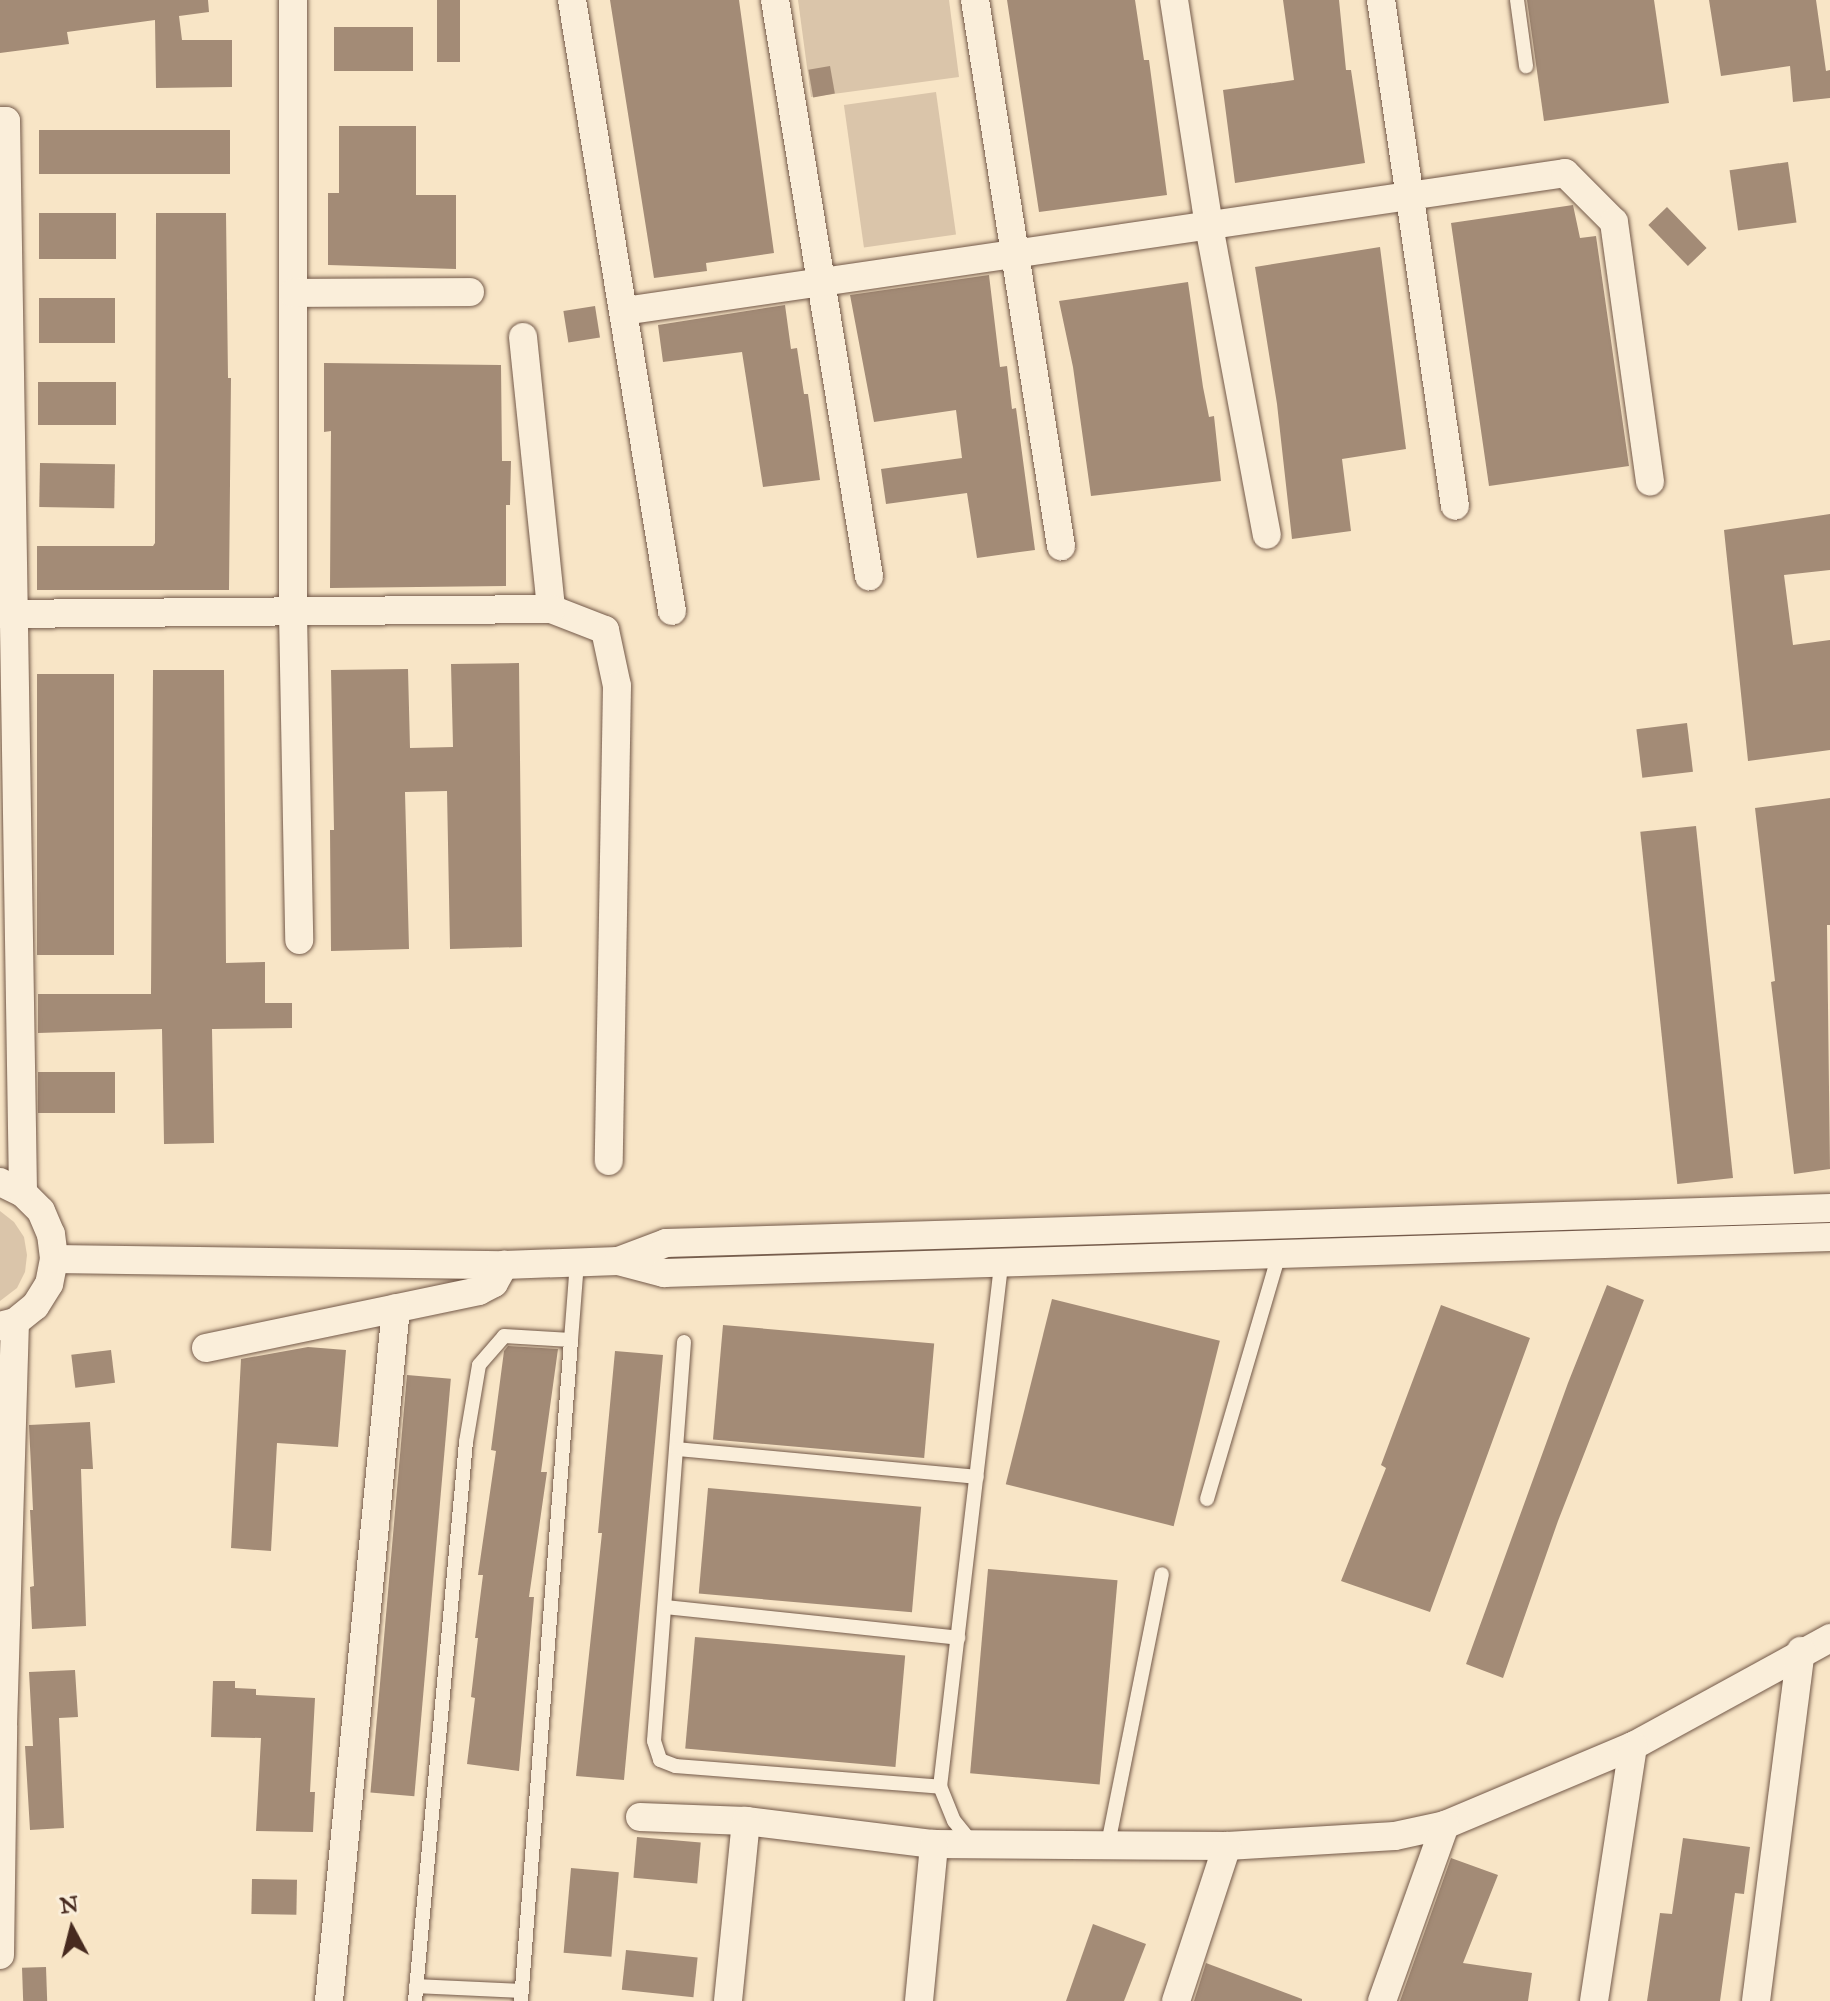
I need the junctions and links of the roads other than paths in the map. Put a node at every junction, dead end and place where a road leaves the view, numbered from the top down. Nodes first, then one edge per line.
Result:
1 (293, 0) edge
2 (572, 0) edge
3 (775, 0) edge
4 (975, 0) edge
5 (1174, 0) edge
6 (1381, 0) edge
7 (1517, 0) edge
8 (1526, 66) dead end
9 (0, 121) edge
10 (1410, 195) junction
11 (1209, 226) junction
12 (1015, 253) junction
13 (819, 282) junction
14 (470, 292) dead end
15 (293, 293) junction
16 (624, 311) junction
17 (523, 337) dead end
18 (1650, 482) dead end
19 (1455, 506) dead end
20 (1267, 535) dead end
21 (1061, 546) dead end
22 (869, 576) dead end
23 (551, 609) junction
24 (672, 611) dead end
25 (6, 614) edge
26 (293, 614) junction
27 (299, 940) dead end
28 (609, 1161) dead end
29 (12, 1188) edge
30 (1822, 1223) edge
31 (1003, 1247) junction
32 (1278, 1257) junction
33 (54, 1259) junction
34 (577, 1262) junction
35 (504, 1265) junction
36 (396, 1308) junction
37 (8, 1324) edge
38 (571, 1340) junction
39 (684, 1342) dead end
40 (206, 1348) dead end
41 (677, 1449) junction
42 (977, 1477) junction
43 (1207, 1499) dead end
44 (1162, 1574) dead end
45 (665, 1607) junction
46 (958, 1638) junction
47 (1830, 1638) edge
48 (1801, 1651) junction
49 (1633, 1746) junction
50 (940, 1787) junction
51 (640, 1817) dead end
52 (746, 1821) junction
53 (1445, 1825) junction
54 (972, 1843) junction
55 (934, 1844) junction
56 (1108, 1844) junction
57 (1227, 1846) junction
58 (0, 1955) edge
59 (416, 1993) edge
60 (521, 1996) edge
61 (329, 2001) edge
62 (728, 2001) edge
63 (919, 2001) edge
64 (1176, 2001) edge
65 (1382, 2001) edge
66 (1594, 2001) edge
67 (1756, 2001) edge

1 - 15 street
2 - 16 street
3 - 13 street
4 - 12 street
5 - 11 street
6 - 10 street
7 - 8 lane
9 - 25 street
10 - 11 street
10 - 18 street
10 - 19 street
11 - 12 street
11 - 20 street
12 - 13 street
12 - 21 street
13 - 16 street
13 - 22 street
14 - 15 street
15 - 26 street
16 - 24 street
17 - 23 street
23 - 26 street
23 - 28 street
25 - 26 street
25 - 29 street
26 - 27 street
29 - 33 street
30 - 31 street
30 - 32 street
31 - 32 street
31 - 34 street
31 - 42 lane
32 - 43 lane
33 - 35 street
33 - 37 street
34 - 35 street
34 - 38 lane
35 - 36 street
36 - 40 street
36 - 61 street
37 - 58 street
38 - 59 lane
38 - 60 lane
39 - 41 lane
41 - 42 lane
41 - 45 lane
42 - 46 lane
44 - 56 lane
45 - 46 lane
45 - 50 lane
46 - 50 lane
47 - 48 street
48 - 49 street
48 - 67 street
49 - 53 street
49 - 66 street
50 - 54 lane
51 - 52 street
52 - 55 street
52 - 62 street
53 - 57 street
53 - 65 street
54 - 55 street
54 - 56 street
55 - 63 street
56 - 57 street
57 - 64 street
59 - 60 lane

